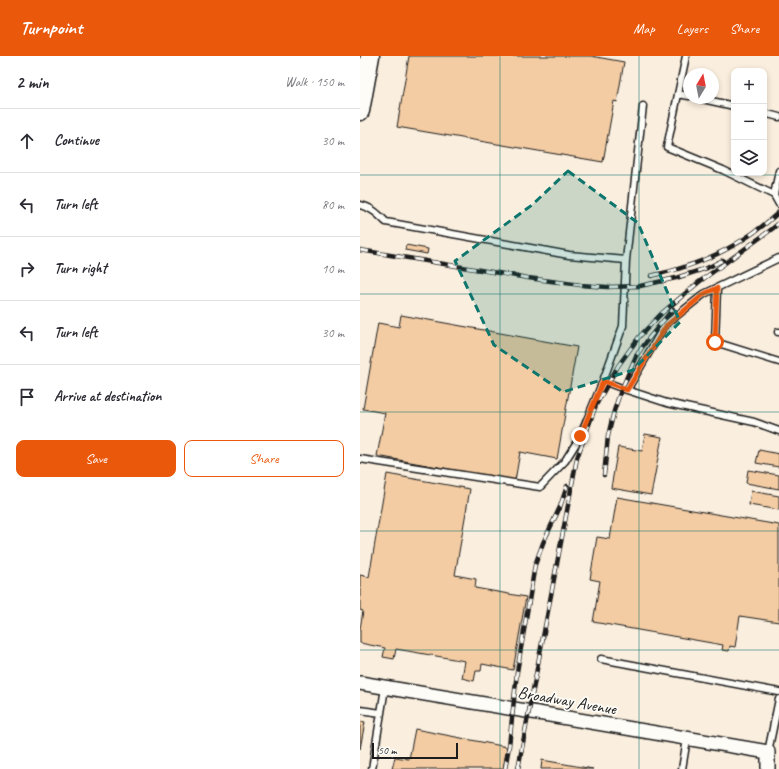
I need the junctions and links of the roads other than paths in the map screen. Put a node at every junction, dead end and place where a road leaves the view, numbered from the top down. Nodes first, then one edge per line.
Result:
1 (370, 56) edge
2 (686, 56) edge
3 (678, 94) junction
4 (683, 95) edge
5 (719, 103) edge
6 (731, 105) edge
7 (643, 106) dead end
8 (360, 110) edge
9 (767, 114) edge
10 (779, 117) edge
11 (779, 171) edge
12 (774, 195) junction
13 (779, 204) edge
14 (360, 205) edge
15 (779, 258) edge
16 (626, 260) junction
17 (717, 288) junction
18 (779, 362) edge
19 (603, 381) junction
20 (627, 390) junction
21 (779, 431) edge
22 (360, 459) edge
23 (601, 659) dead end
24 (360, 684) edge
25 (385, 688) junction
26 (779, 692) edge
27 (779, 699) edge
28 (360, 710) edge
29 (381, 713) junction
30 (687, 739) junction
31 (768, 752) junction
32 (372, 769) edge
33 (682, 769) edge
34 (768, 769) edge

1 - 8 main road
2 - 3 lane
3 - 4 lane
3 - 12 lane
5 - 6 lane
7 - 16 lane
9 - 10 lane
11 - 12 lane
12 - 13 lane
14 - 16 lane
15 - 17 lane
16 - 19 lane
17 - 18 lane
17 - 20 lane
19 - 20 lane
19 - 22 lane
20 - 21 lane
23 - 26 lane
24 - 25 street, Broadway Avenue
25 - 29 lane
25 - 30 street, Broadway Avenue
27 - 31 lane
28 - 29 lane
29 - 32 lane
30 - 31 street, Broadway Avenue
30 - 33 lane
31 - 34 street

